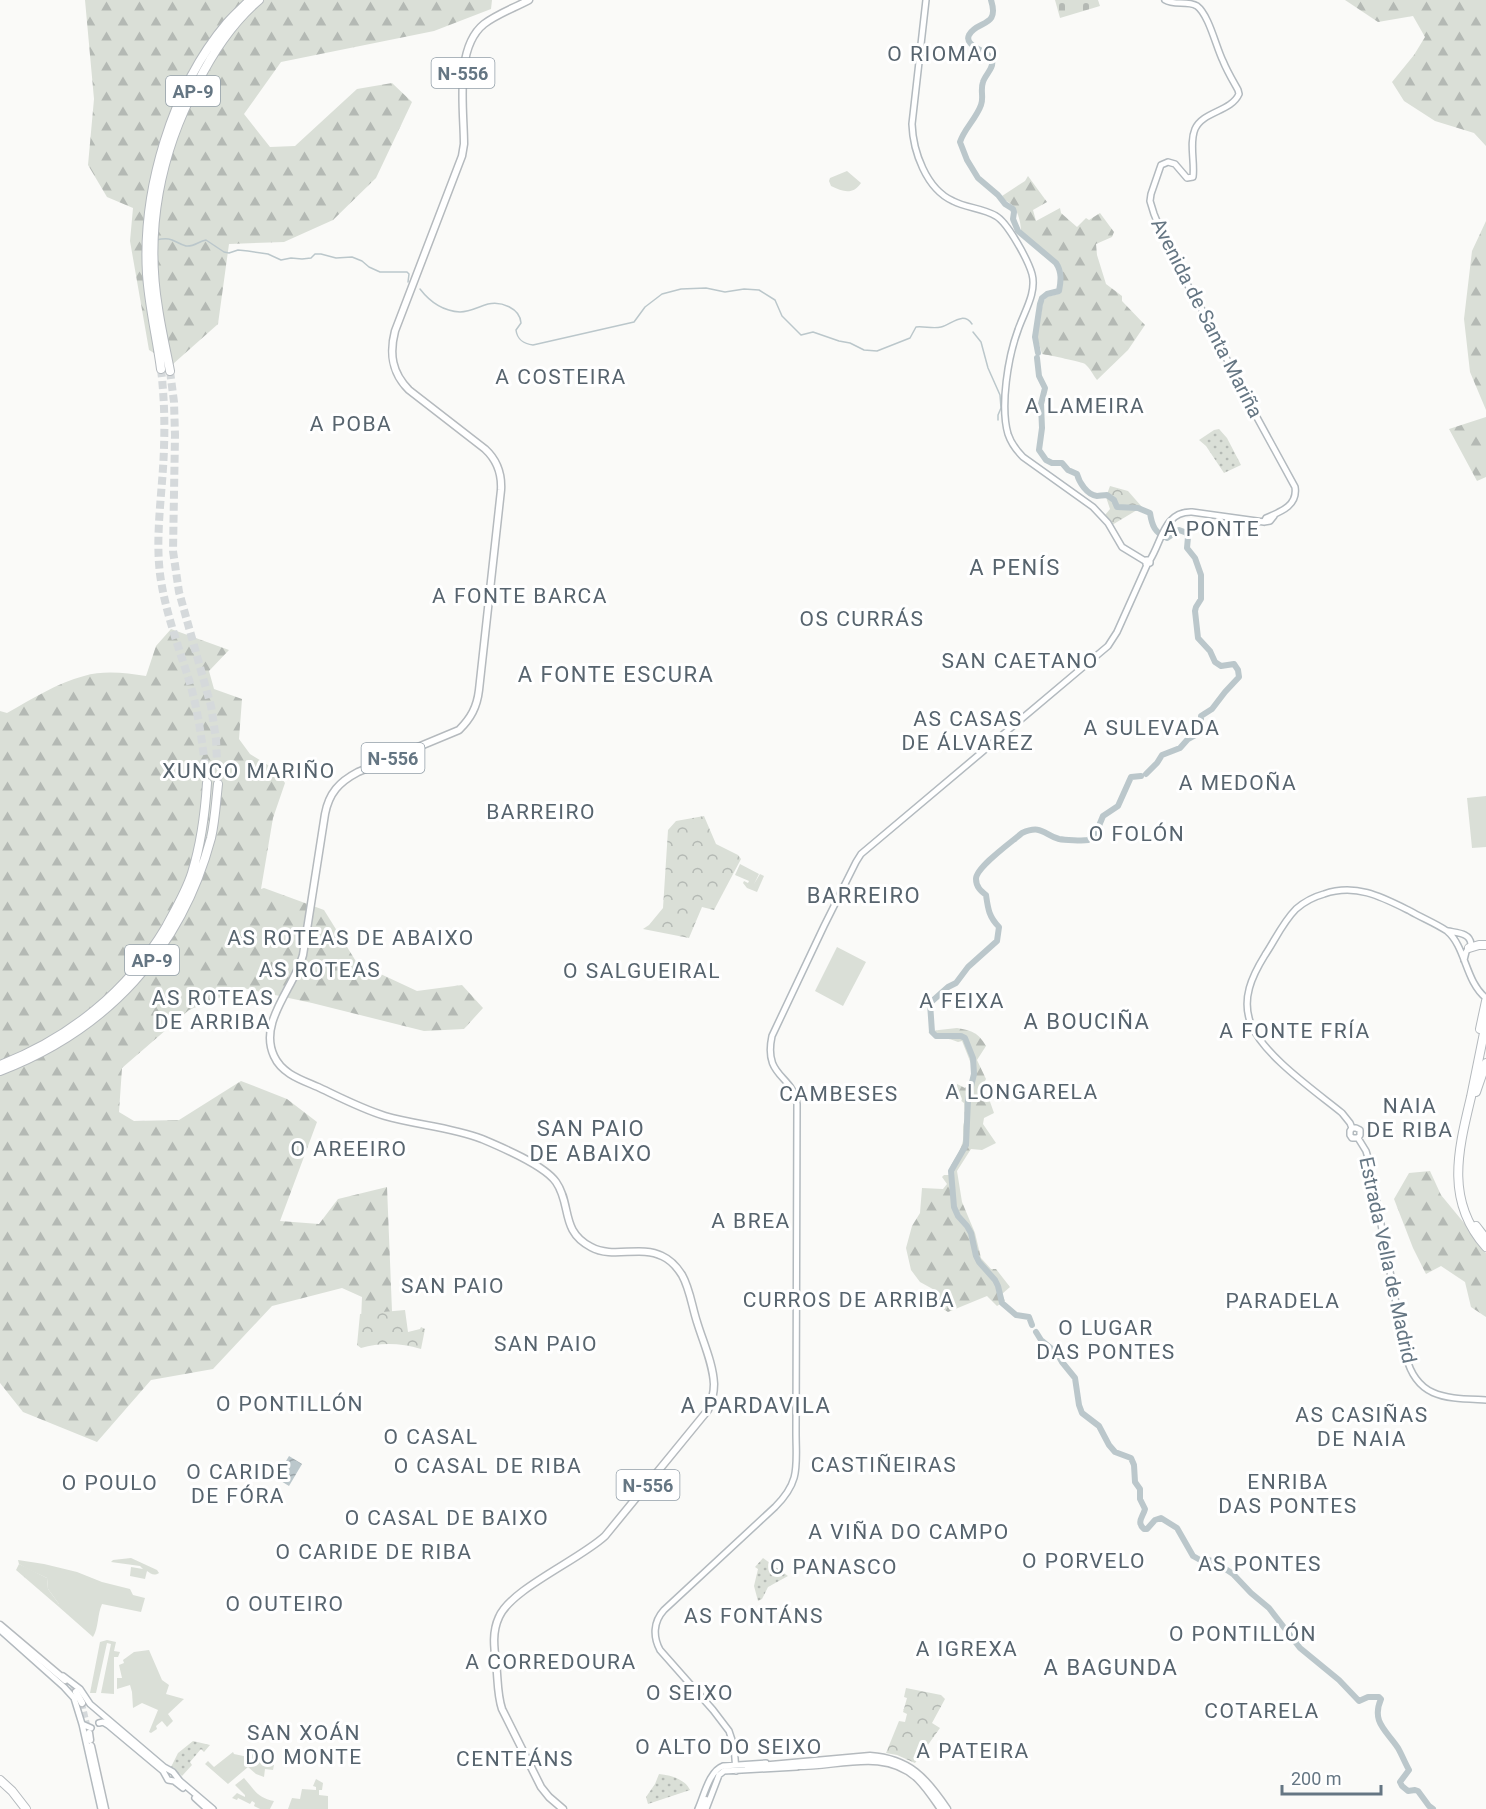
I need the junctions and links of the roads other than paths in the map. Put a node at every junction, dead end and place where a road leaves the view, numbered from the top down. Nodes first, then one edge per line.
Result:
1 (250, 0) edge
2 (259, 0) edge
3 (529, 0) edge
4 (926, 0) edge
5 (1165, 0) edge
6 (154, 198) junction
7 (166, 370) tunnel mouth
8 (1147, 562) junction
9 (207, 783) tunnel mouth
10 (218, 784) tunnel mouth
11 (1447, 931) junction
12 (1462, 935) junction
13 (1457, 945) junction
14 (1486, 945) edge
15 (1468, 948) junction
16 (1463, 961) junction
17 (1486, 999) edge
18 (1486, 1023) edge
19 (1486, 1046) edge
20 (1486, 1063) edge
21 (0, 1065) edge
22 (0, 1071) edge
23 (1476, 1092) junction
24 (1468, 1110) junction
25 (1486, 1239) edge
26 (1486, 1247) edge
27 (1486, 1400) edge
28 (0, 1626) edge
29 (65, 1681) tunnel mouth
30 (76, 1693) tunnel mouth
31 (82, 1704) tunnel mouth
32 (97, 1709) junction
33 (80, 1716) junction
34 (99, 1723) junction
35 (82, 1724) junction
36 (89, 1738) junction
37 (801, 1764) junction
38 (748, 1767) dead end
39 (735, 1768) junction
40 (171, 1776) junction
41 (0, 1780) edge
42 (0, 1786) edge
43 (706, 1800) tunnel mouth
44 (20, 1809) edge
45 (26, 1809) edge
46 (103, 1809) edge
47 (207, 1809) edge
48 (213, 1809) edge
49 (563, 1809) edge
50 (702, 1809) edge
51 (941, 1809) edge
52 (946, 1809) edge

1 - 6 highway, AP-9
2 - 6 highway, AP-9
3 - 49 main road, N-556
4 - 8 main road
5 - 8 main road, Avenida de Santa Mariña
6 - 7 highway, AP-9
8 - 39 main road
9 - 21 highway, AP-9
10 - 22 highway, AP-9
11 - 12 main road, Estrada Vella de Madrid
11 - 13 main road, Estrada Vella de Madrid
11 - 27 main road, Estrada Vella de Madrid
12 - 13 main road
12 - 15 main road
13 - 15 main road
13 - 16 main road, Estrada Vella de Madrid
14 - 15 highway
15 - 16 main road
16 - 17 main road, Estrada Vella de Madrid
17 - 24 highway
18 - 24 highway
19 - 23 highway
20 - 23 highway
23 - 25 highway
24 - 26 highway
28 - 29 main road
28 - 32 main road
28 - 33 main road
30 - 31 main road
32 - 33 main road
32 - 34 main road
32 - 40 main road
33 - 35 main road
34 - 36 main road
34 - 40 main road
35 - 36 main road
35 - 46 main road
36 - 46 main road
36 - 46 main road
37 - 38 main road
37 - 39 main road
37 - 51 main road
37 - 52 main road
39 - 50 main road
40 - 47 main road
40 - 48 main road
41 - 45 highway
42 - 44 highway
43 - 50 main road

